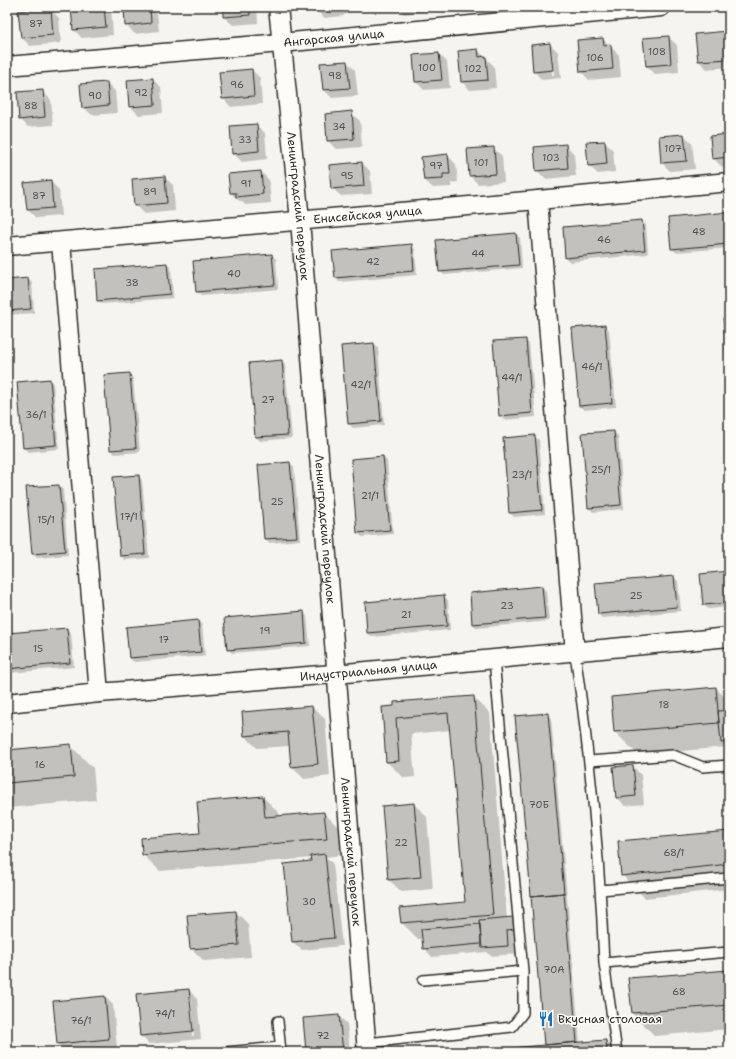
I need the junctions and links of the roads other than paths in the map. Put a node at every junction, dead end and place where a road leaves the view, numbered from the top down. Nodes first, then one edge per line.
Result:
1 (278, 7) edge
2 (661, 7) edge
3 (281, 43) junction
4 (7, 66) edge
5 (729, 182) edge
6 (538, 200) junction
7 (300, 220) junction
8 (61, 242) junction
9 (7, 246) edge
10 (729, 637) edge
11 (575, 653) junction
12 (494, 660) junction
13 (336, 674) junction
14 (99, 692) junction
15 (7, 703) edge
16 (589, 761) junction
17 (729, 765) edge
18 (729, 878) edge
19 (601, 890) junction
20 (729, 952) edge
21 (604, 963) junction
22 (523, 971) junction
23 (423, 980) dead end
24 (278, 1021) dead end
25 (367, 1047) edge
26 (280, 1049) edge
27 (225, 1052) edge
28 (617, 1052) edge

1 - 3 street, Ленинградский переулок
2 - 3 street, Ангарская улица
3 - 4 street, Ангарская улица
3 - 7 street, Ленинградский переулок
5 - 6 street, Енисейская улица
6 - 7 street, Енисейская улица
6 - 11 street
7 - 8 street, Енисейская улица
7 - 13 street, Ленинградский переулок
8 - 9 street, Енисейская улица
8 - 14 street
10 - 11 street, Индустриальная улица
11 - 12 street, Индустриальная улица
11 - 16 lane
12 - 13 street, Индустриальная улица
12 - 22 lane
13 - 14 street, Индустриальная улица
13 - 25 street, Ленинградский переулок
14 - 15 street, Индустриальная улица
16 - 17 lane
16 - 19 lane
18 - 19 lane
19 - 21 lane
20 - 21 lane
21 - 28 lane
22 - 23 lane
22 - 25 lane
24 - 26 lane
26 - 27 lane

